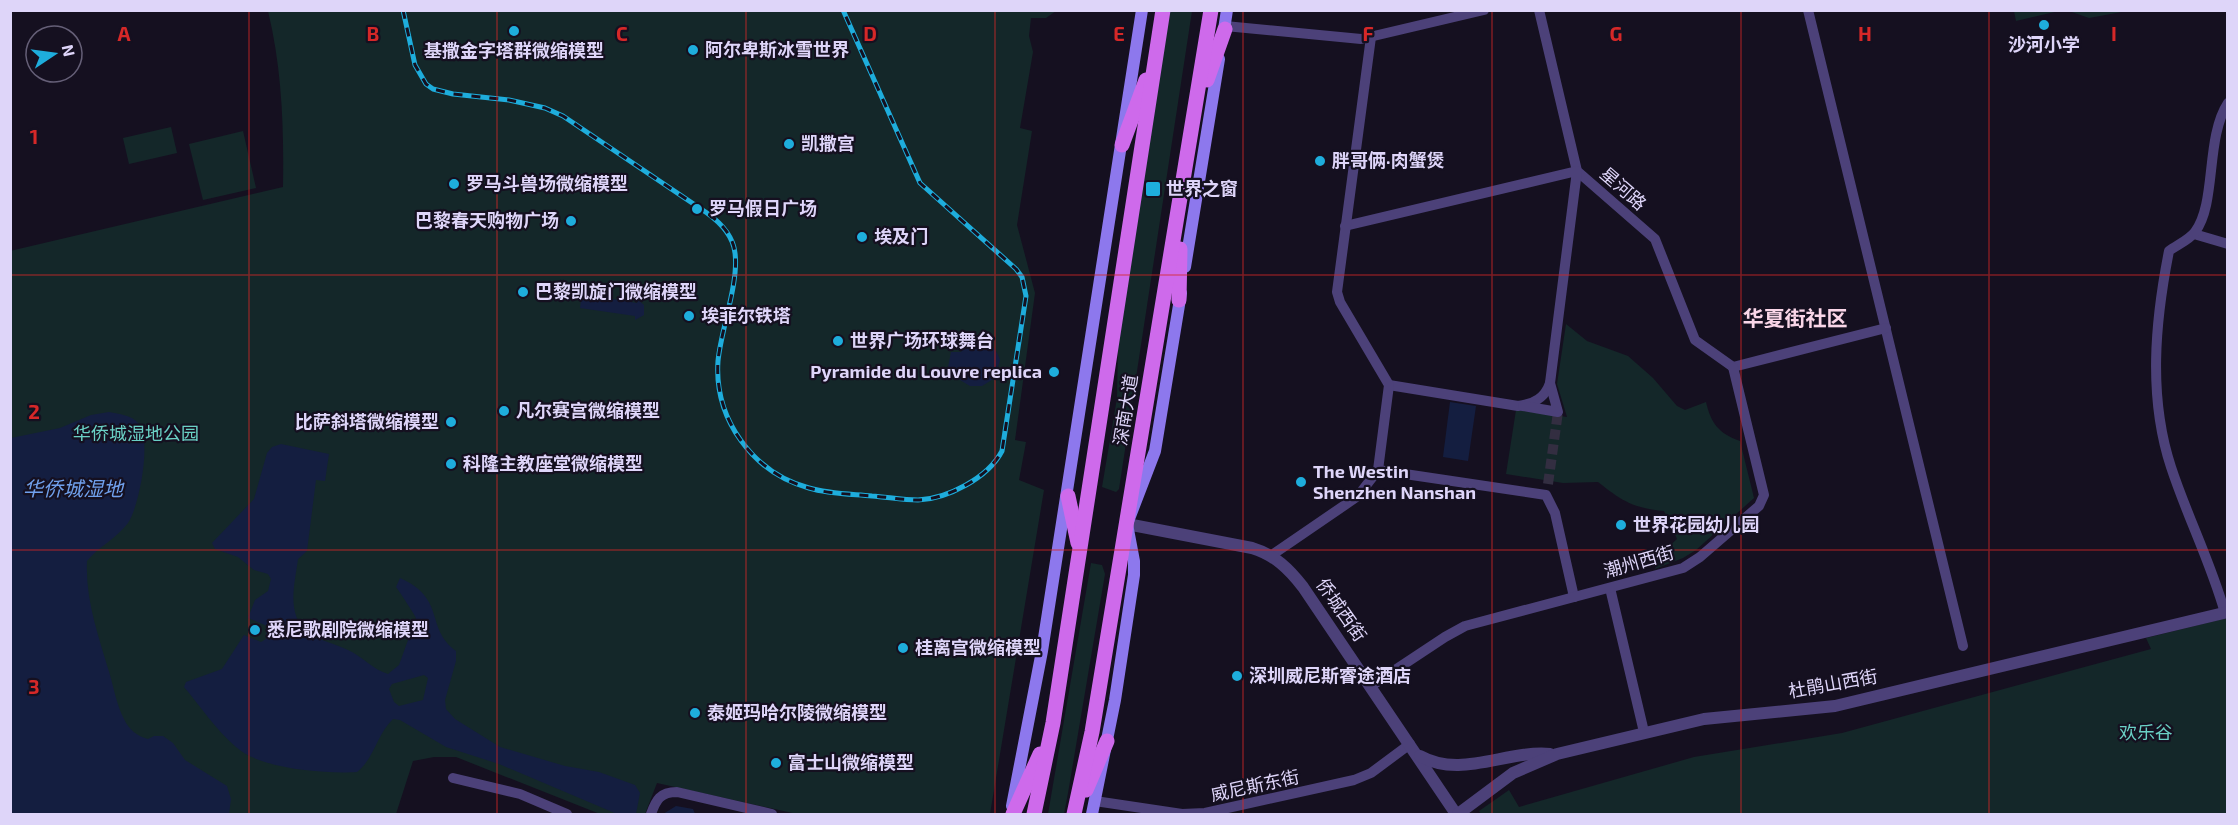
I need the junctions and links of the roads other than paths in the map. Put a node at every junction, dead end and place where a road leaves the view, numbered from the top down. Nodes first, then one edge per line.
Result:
1 (1142, 10) edge
2 (1163, 10) edge
3 (1211, 10) edge
4 (1227, 10) edge
5 (1484, 10) edge
6 (1539, 10) edge
7 (1808, 10) edge
8 (1225, 28) junction
9 (1371, 37) junction
10 (1158, 49) junction
11 (2228, 103) edge
12 (1194, 117) junction
13 (1122, 146) junction
14 (1576, 171) junction
15 (1181, 196) junction
16 (1345, 226) junction
17 (2194, 234) junction
18 (2228, 244) edge
19 (1179, 300) junction
20 (1886, 328) junction
21 (1733, 367) junction
22 (1550, 383) junction
23 (1389, 385) junction
24 (1518, 406) junction
25 (1378, 470) junction
26 (1068, 496) junction
27 (1127, 524) junction
28 (1079, 552) junction
29 (1272, 555) junction
30 (1610, 588) junction
31 (1574, 597) junction
32 (2226, 612) edge
33 (1963, 646) dead end
34 (1371, 686) junction
35 (1053, 723) junction
36 (1644, 732) junction
37 (1107, 741) junction
38 (1410, 744) junction
39 (1557, 754) junction
40 (1419, 755) junction
41 (453, 778) dead end
42 (1095, 801) junction
43 (567, 814) edge
44 (651, 814) edge
45 (772, 814) edge
46 (1012, 814) edge
47 (1034, 814) edge
48 (1074, 814) edge
49 (1092, 814) edge
50 (1457, 814) edge

1 - 13 main road
2 - 10 main road, 深南大道
3 - 12 main road, 深南大道
4 - 8 main road
5 - 9 street
6 - 14 street, 星河路
7 - 20 street
8 - 9 street
8 - 12 main road
8 - 19 main road
9 - 16 street
10 - 13 main road
10 - 28 main road, 深南大道
11 - 17 street
12 - 15 main road, 深南大道
13 - 26 main road
14 - 16 street
14 - 21 street, 星河路
14 - 22 street
15 - 19 main road
15 - 27 main road, 深南大道
16 - 23 street
17 - 18 street
17 - 32 street
19 - 27 main road
20 - 21 street
20 - 33 street
21 - 30 street, 潮州西街
22 - 24 street
22 - 24 street
23 - 24 street
23 - 25 street
25 - 29 street
25 - 31 street
26 - 28 main road
26 - 46 main road
27 - 29 street, 侨城西街
27 - 37 main road
27 - 48 main road, 深南大道
28 - 35 main road, 深南大道
29 - 34 street, 侨城西街
30 - 31 street, 潮州西街
30 - 36 street
31 - 34 street, 潮州西街
32 - 36 street, 杜鹃山西街
34 - 38 street, 侨城西街
35 - 46 main road
35 - 47 main road, 深南大道
36 - 39 street, 杜鹃山西街
37 - 42 main road
37 - 48 main road
38 - 40 street, 侨城西街
38 - 42 street, 威尼斯东街
39 - 40 street
39 - 50 street, 杜鹃山西街
40 - 50 street, 侨城西街
41 - 43 street
42 - 49 main road
44 - 45 street

